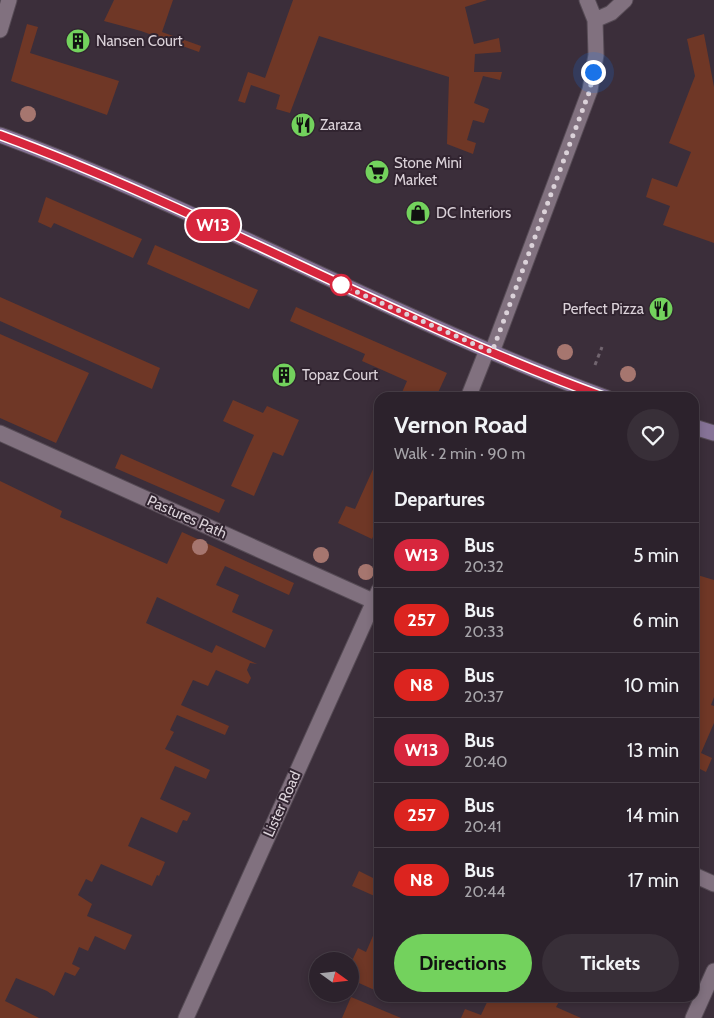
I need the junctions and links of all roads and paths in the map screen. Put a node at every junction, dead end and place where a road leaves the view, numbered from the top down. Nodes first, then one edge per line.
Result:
1 (9, 0) edge
2 (587, 0) edge
3 (625, 0) edge
4 (595, 20) junction
5 (0, 30) edge
6 (0, 135) edge
7 (602, 347) dead end
8 (489, 351) junction
9 (593, 369) dead end
10 (471, 392) edge
11 (592, 392) edge
12 (699, 428) edge
13 (0, 433) edge
14 (714, 433) edge
15 (374, 594) edge
16 (374, 599) edge
17 (699, 877) edge
18 (714, 884) edge
19 (714, 971) edge
20 (186, 1018) edge
21 (693, 1018) edge

1 - 5 street
2 - 4 street
3 - 4 street
4 - 8 street
6 - 8 street
7 - 9 path
8 - 10 street
8 - 11 street
12 - 14 street
13 - 15 street, Pastures Path
16 - 20 street, Lister Road
17 - 18 street
19 - 21 street

